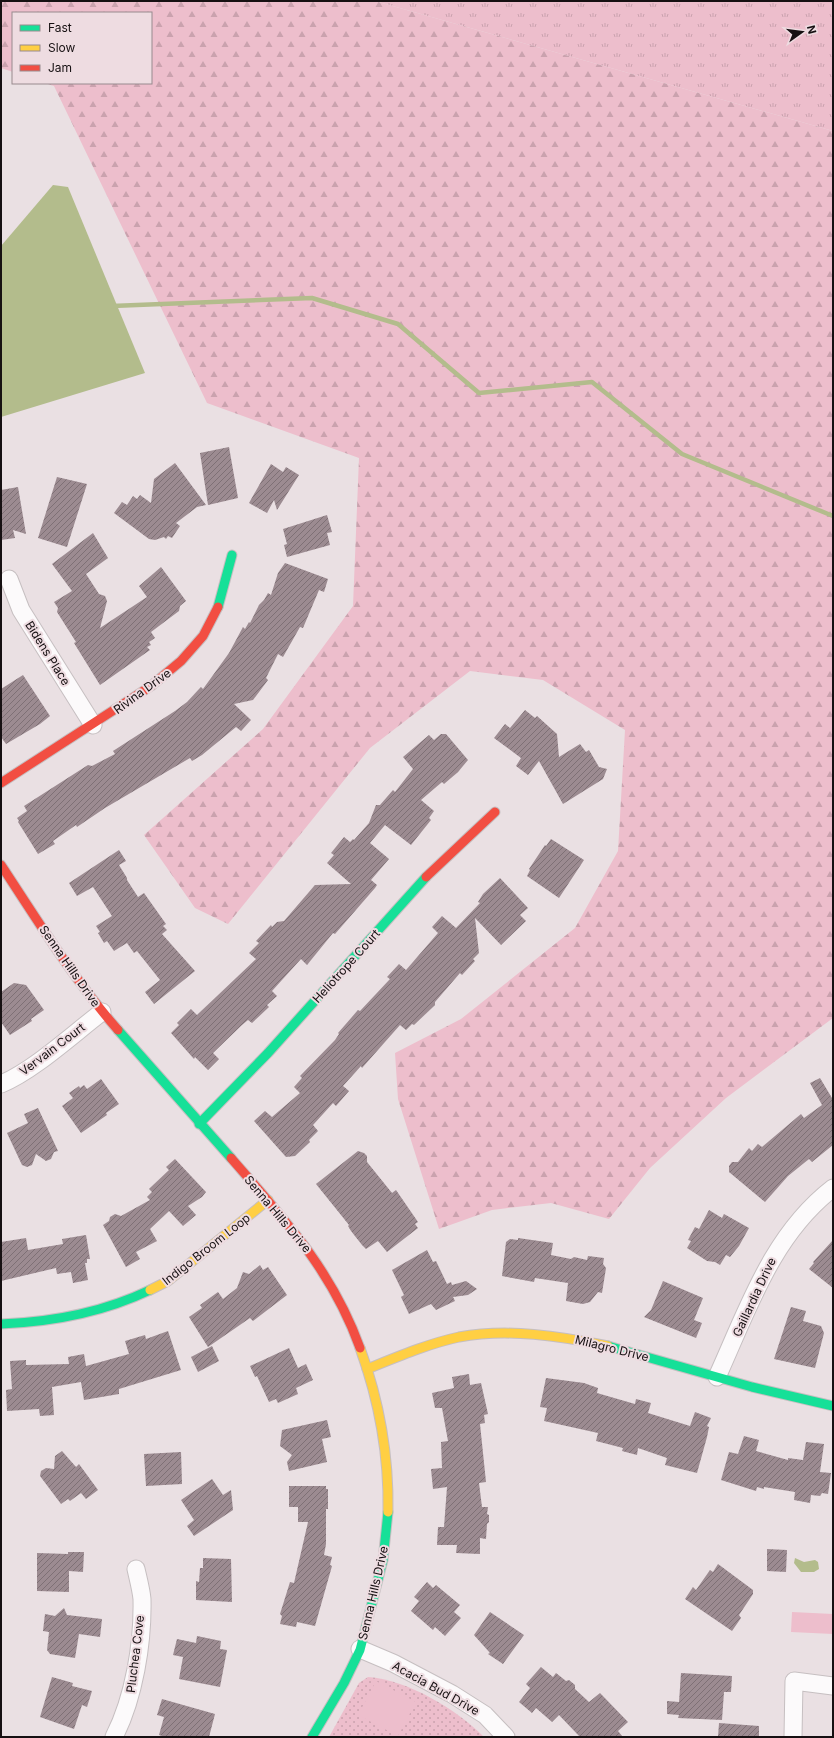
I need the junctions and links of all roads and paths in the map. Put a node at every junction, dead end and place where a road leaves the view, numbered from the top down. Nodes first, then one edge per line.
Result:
1 (232, 555) dead end
2 (9, 579) dead end
3 (93, 725) junction
4 (1, 783) edge
5 (495, 812) dead end
6 (1, 865) edge
7 (102, 1012) junction
8 (1, 1084) edge
9 (199, 1124) junction
10 (833, 1188) edge
11 (268, 1200) junction
12 (1, 1324) edge
13 (367, 1369) junction
14 (717, 1377) junction
15 (833, 1406) edge
16 (136, 1569) dead end
17 (360, 1650) junction
18 (833, 1686) edge
19 (114, 1737) edge
20 (312, 1737) edge
21 (506, 1737) edge
22 (793, 1737) edge

1 - 3 street, Rivina Drive
2 - 3 street, Bidens Place
3 - 4 street, Rivina Drive
5 - 9 street, Heliotrope Court
6 - 7 street, Senna Hills Drive
7 - 8 street, Vervain Court
7 - 9 street, Senna Hills Drive
9 - 11 street, Senna Hills Drive
10 - 14 street, Gaillardia Drive
11 - 12 street, Indigo Broom Loop
11 - 13 street, Senna Hills Drive
13 - 14 street, Milagro Drive
13 - 17 street, Senna Hills Drive
14 - 15 street, Milagro Drive
16 - 19 street, Pluchea Cove
17 - 20 street, Senna Hills Drive
17 - 21 street, Acacia Bud Drive
18 - 22 street

